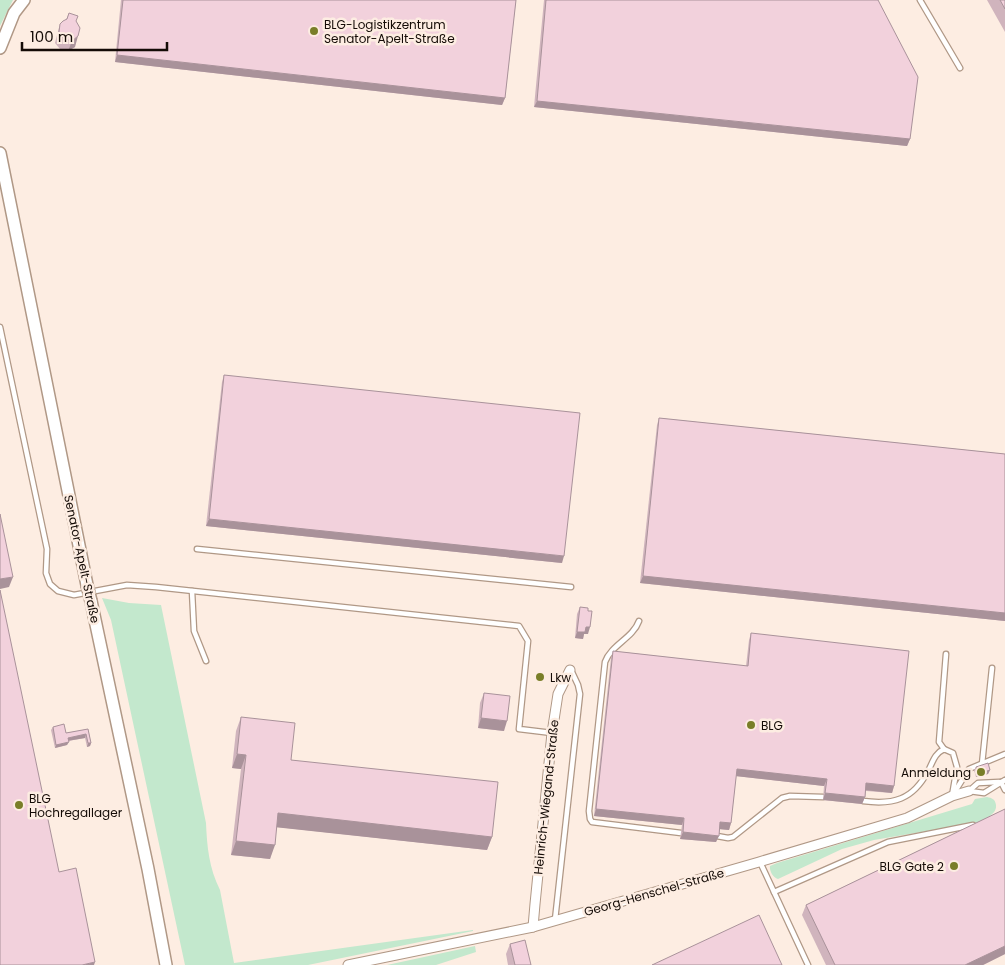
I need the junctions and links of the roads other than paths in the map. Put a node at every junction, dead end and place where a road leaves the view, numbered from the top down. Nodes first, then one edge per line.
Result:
1 (24, 0) edge
2 (920, 0) edge
3 (0, 48) edge
4 (960, 68) dead end
5 (0, 153) edge
6 (0, 327) edge
7 (197, 549) dead end
8 (571, 587) dead end
9 (192, 590) junction
10 (639, 621) dead end
11 (946, 654) dead end
12 (206, 661) dead end
13 (992, 668) dead end
14 (570, 670) joint
15 (552, 733) junction
16 (944, 750) junction
17 (1005, 754) edge
18 (982, 764) junction
19 (1003, 781) edge
20 (1005, 790) edge
21 (968, 791) junction
22 (952, 796) junction
23 (823, 797) edge
24 (863, 801) edge
25 (977, 824) edge
26 (681, 833) edge
27 (717, 836) edge
28 (760, 862) junction
29 (774, 892) junction
30 (555, 920) junction
31 (533, 927) junction
32 (166, 965) edge
33 (348, 965) edge
34 (808, 965) edge

1 - 3 street
2 - 4 lane
5 - 32 street, Senator-Apelt-Straße, bridge
6 - 9 lane
7 - 8 lane
9 - 12 lane
9 - 15 lane
10 - 26 lane
11 - 16 lane
13 - 18 lane
14 - 15 street, Heinrich-Wiegand-Straße
14 - 30 lane
15 - 31 street, Heinrich-Wiegand-Straße
16 - 22 lane
16 - 24 lane
17 - 18 lane
18 - 22 lane
19 - 20 lane
19 - 21 lane
19 - 21 lane
21 - 22 street, Georg-Henschel-Straße
22 - 28 street, Georg-Henschel-Straße
23 - 27 lane
25 - 29 lane
28 - 29 lane
28 - 30 street, Georg-Henschel-Straße
29 - 34 lane
30 - 31 street, Georg-Henschel-Straße
31 - 33 street, Georg-Henschel-Straße

